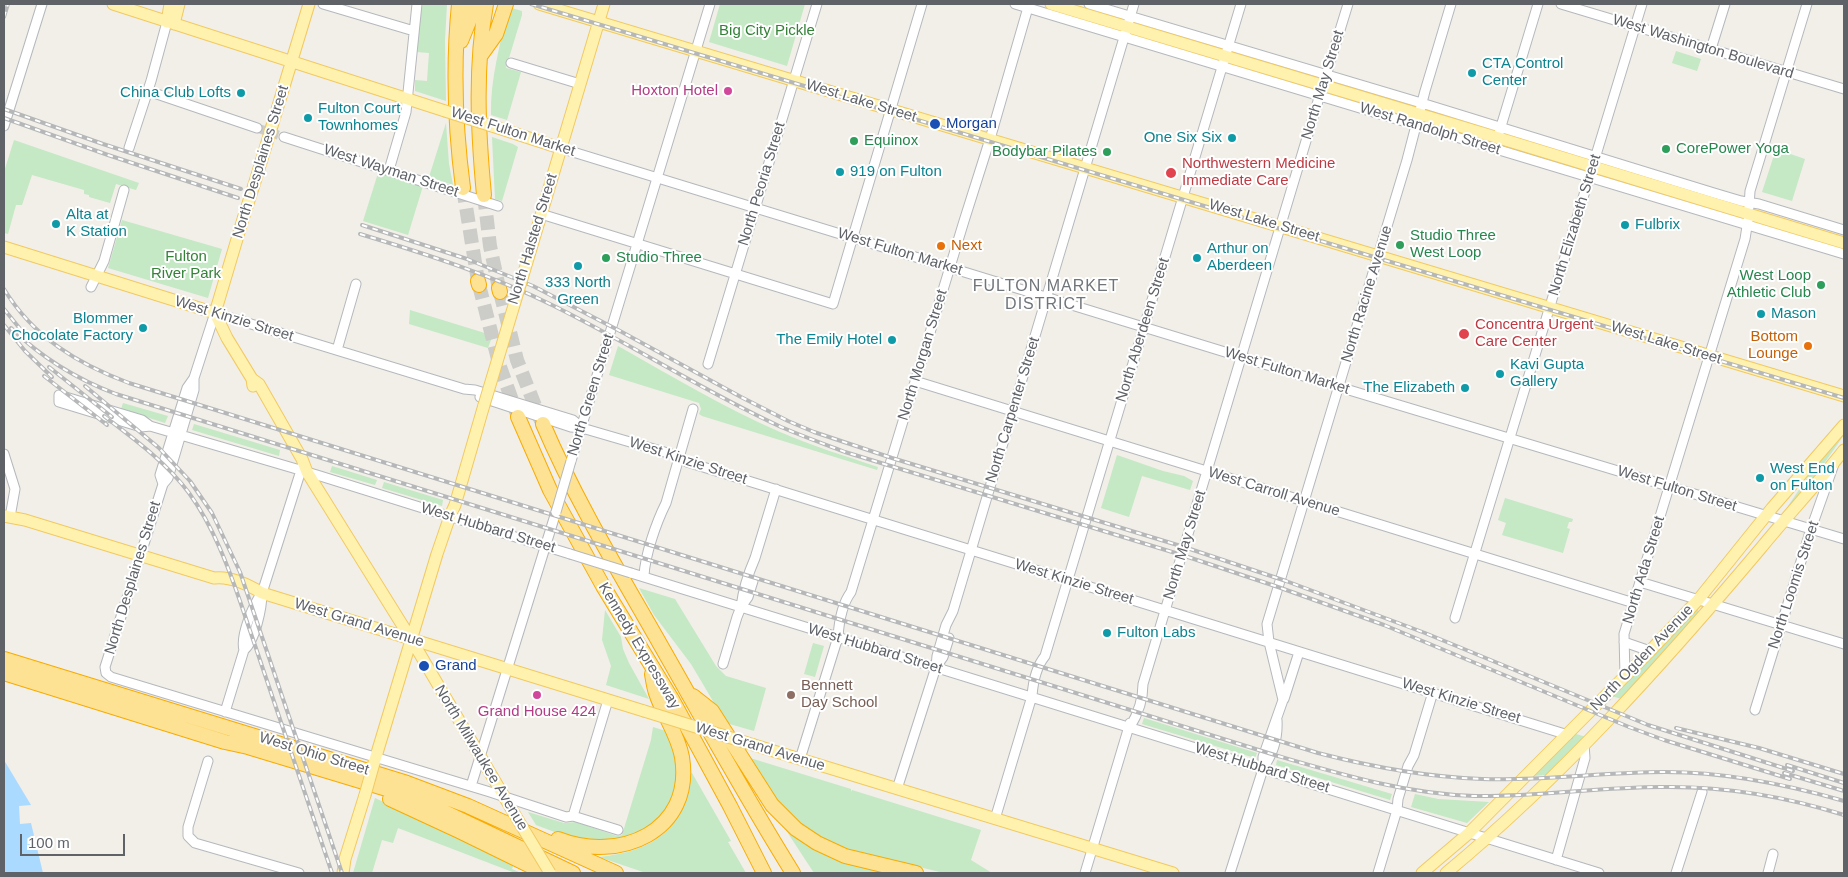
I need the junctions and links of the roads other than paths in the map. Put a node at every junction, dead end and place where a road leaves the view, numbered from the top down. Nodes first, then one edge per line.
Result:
1 (42, 4) edge
2 (113, 4) edge
3 (170, 4) edge
4 (179, 4) edge
5 (308, 4) edge
6 (323, 4) edge
7 (417, 4) edge
8 (459, 4) edge
9 (472, 4) edge
10 (486, 4) edge
11 (506, 4) edge
12 (539, 4) edge
13 (604, 4) edge
14 (710, 4) edge
15 (817, 4) edge
16 (922, 4) edge
17 (1015, 4) edge
18 (1051, 4) edge
19 (1089, 4) edge
20 (1134, 4) edge
21 (1241, 4) edge
22 (1348, 4) edge
23 (1451, 4) edge
24 (1538, 4) edge
25 (1561, 4) edge
26 (1642, 4) edge
27 (1725, 4) edge
28 (1807, 4) edge
29 (1028, 6) edge
30 (598, 22) junction
31 (170, 23) junction
32 (1128, 26) junction
33 (1635, 26) junction
34 (414, 31) junction
35 (1711, 49) junction
36 (696, 51) junction
37 (456, 54) junction
38 (480, 56) junction
39 (1226, 56) junction
40 (291, 62) junction
41 (511, 62) dead end
42 (1786, 72) junction
43 (794, 81) junction
44 (580, 84) junction
45 (1323, 85) junction
46 (1844, 89) edge
47 (148, 91) junction
48 (407, 98) junction
49 (891, 110) junction
50 (1419, 114) junction
51 (4, 126) edge
52 (257, 128) tunnel mouth
53 (284, 137) tunnel mouth
54 (1497, 137) junction
55 (990, 139) junction
56 (129, 148) dead end
57 (560, 148) junction
58 (1593, 166) junction
59 (1085, 168) junction
60 (389, 170) junction
61 (657, 178) junction
62 (463, 188) tunnel mouth
63 (124, 190) dead end
64 (484, 195) tunnel mouth
65 (1183, 197) junction
66 (498, 206) dead end
67 (754, 208) junction
68 (1748, 213) junction
69 (541, 214) junction
70 (1281, 226) junction
71 (1844, 230) edge
72 (852, 238) junction
73 (1844, 243) edge
74 (637, 244) junction
75 (4, 247) edge
76 (1844, 254) edge
77 (1378, 255) junction
78 (950, 268) junction
79 (735, 274) junction
80 (97, 276) junction
81 (356, 284) dead end
82 (91, 287) dead end
83 (1047, 297) junction
84 (1550, 307) junction
85 (215, 313) junction
86 (1144, 326) junction
87 (337, 350) junction
88 (1242, 356) junction
89 (1709, 356) junction
90 (708, 364) dead end
91 (915, 381) junction
92 (1339, 387) junction
93 (1844, 396) edge
94 (694, 409) dead end
95 (1013, 411) junction
96 (518, 417) tunnel mouth
97 (543, 424) tunnel mouth
98 (1844, 424) edge
99 (150, 426) junction
100 (582, 428) junction
101 (177, 434) junction
102 (1510, 439) junction
103 (1844, 440) edge
104 (1109, 441) junction
105 (1844, 450) edge
106 (4, 454) edge
107 (678, 456) junction
108 (1835, 462) junction
109 (303, 468) junction
110 (1207, 471) junction
111 (1669, 486) junction
112 (776, 489) junction
113 (1304, 501) junction
114 (7, 516) edge
115 (450, 516) junction
116 (1775, 518) junction
117 (873, 520) junction
118 (1811, 529) junction
119 (1844, 539) edge
120 (545, 546) junction
121 (972, 550) junction
122 (1475, 554) junction
123 (140, 555) junction
124 (644, 576) junction
125 (1068, 580) junction
126 (1640, 582) junction
127 (262, 593) junction
128 (1698, 600) junction
129 (1634, 603) junction
130 (1714, 604) junction
131 (741, 607) junction
132 (1166, 610) junction
133 (1454, 618) dead end
134 (1782, 625) junction
135 (838, 637) junction
136 (411, 640) junction
137 (1270, 642) junction
138 (1624, 642) junction
139 (1844, 644) edge
140 (1650, 651) junction
141 (1299, 652) junction
142 (4, 659) edge
143 (650, 664) junction
144 (723, 664) dead end
145 (936, 667) junction
146 (507, 669) junction
147 (4, 673) edge
148 (106, 673) joint
149 (1625, 677) junction
150 (686, 690) junction
151 (1433, 692) junction
152 (1032, 696) junction
153 (608, 700) junction
154 (1283, 700) junction
155 (1756, 710) dead end
156 (225, 712) junction
157 (1130, 727) junction
158 (1568, 734) junction
159 (224, 742) junction
160 (1584, 744) junction
161 (480, 758) junction
162 (800, 759) junction
163 (208, 761) dead end
164 (375, 761) junction
165 (1263, 768) junction
166 (472, 786) junction
167 (897, 789) junction
168 (1702, 792) dead end
169 (504, 797) junction
170 (730, 806) junction
171 (1397, 810) junction
172 (573, 816) junction
173 (995, 819) junction
174 (618, 830) dead end
175 (524, 831) junction
176 (1469, 833) junction
177 (1488, 839) junction
178 (1093, 848) junction
179 (1774, 854) dead end
180 (345, 858) junction
181 (1556, 860) junction
182 (299, 873) edge
183 (339, 873) edge
184 (343, 873) edge
185 (545, 873) edge
186 (550, 873) edge
187 (573, 873) edge
188 (616, 873) edge
189 (764, 873) edge
190 (774, 873) edge
191 (793, 873) edge
192 (916, 873) edge
193 (1085, 873) edge
194 (1173, 873) edge
195 (1230, 873) edge
196 (1378, 873) edge
197 (1422, 873) edge
198 (1446, 873) edge
199 (1599, 873) edge
200 (1676, 873) edge
201 (1768, 873) edge

1 - 51 street
2 - 31 main road
3 - 31 main road
4 - 31 main road
5 - 40 main road, North Desplaines Street
6 - 34 street
7 - 34 street
8 - 37 highway
9 - 37 highway
10 - 38 highway
11 - 38 highway
12 - 30 main road, West Lake Street
13 - 30 main road, North Halsted Street
14 - 36 street, North Green Street
15 - 43 street, North Peoria Street
16 - 49 street
17 - 29 street, West Randolph Street
18 - 32 main road, West Randolph Street
19 - 32 street, West Randolph Street
20 - 32 street, North Carpenter Street
21 - 39 street, North Aberdeen Street
22 - 45 street, North May Street
23 - 50 street, North Racine Avenue
24 - 54 street
25 - 33 street, West Washington Boulevard
26 - 33 street, North Elizabeth Street
27 - 35 street
28 - 42 street, North Ada Street
29 - 32 street, West Randolph Street
29 - 55 street, North Morgan Street
30 - 36 main road, West Lake Street
30 - 44 main road, North Halsted Street
31 - 40 main road
31 - 47 street
32 - 39 main road, West Randolph Street
32 - 59 street, North Carpenter Street
33 - 35 street, West Washington Boulevard
33 - 58 street, North Elizabeth Street
34 - 48 street
35 - 42 street, West Washington Boulevard
36 - 43 main road, West Lake Street
36 - 61 street, North Green Street
37 - 62 highway
38 - 64 highway
39 - 45 main road, West Randolph Street
39 - 65 street, North Aberdeen Street
40 - 48 main road, West Fulton Market
40 - 85 main road, North Desplaines Street, bridge
41 - 44 street
42 - 46 street, West Washington Boulevard
42 - 68 street, North Ada Street
43 - 49 main road, West Lake Street
43 - 67 street, North Peoria Street
44 - 57 main road, North Halsted Street
45 - 50 main road, West Randolph Street
45 - 70 street, North May Street
47 - 52 street
47 - 56 street
48 - 57 main road, West Fulton Market, bridge
48 - 60 street
49 - 55 main road, West Lake Street
49 - 72 street
50 - 54 main road, West Randolph Street
50 - 77 street, North Racine Avenue
53 - 60 street, West Wayman Street
54 - 58 main road, West Randolph Street
55 - 59 main road, West Lake Street
55 - 78 street, North Morgan Street
57 - 61 street, West Fulton Market
57 - 69 main road, North Halsted Street
58 - 68 main road, West Randolph Street
58 - 84 street, North Elizabeth Street
59 - 65 main road, West Lake Street
59 - 83 street, North Carpenter Street
60 - 66 street, West Wayman Street
61 - 67 street, West Fulton Market
61 - 74 street, North Green Street
63 - 80 street
65 - 70 main road, West Lake Street
65 - 86 street, North Aberdeen Street
67 - 72 street, West Fulton Market
67 - 79 street, North Peoria Street
68 - 71 street, West Randolph Street
68 - 73 main road, West Randolph Street
68 - 76 street, West Randolph Street
68 - 89 street, North Ada Street
69 - 74 street
69 - 115 main road, North Halsted Street, bridge
70 - 77 main road, West Lake Street
70 - 88 street, North May Street
72 - 78 street, West Fulton Market
72 - 79 street
74 - 79 street
74 - 100 street, North Green Street
75 - 80 main road, West Kinzie Street
77 - 84 main road, West Lake Street
77 - 92 street, North Racine Avenue
78 - 83 street, West Fulton Market
78 - 91 street, North Morgan Street
79 - 90 street, North Peoria Street
80 - 82 street
80 - 85 main road, West Kinzie Street
81 - 87 street
83 - 86 street, West Fulton Market
83 - 95 street, North Carpenter Street
84 - 89 main road, West Lake Street
84 - 102 street, North Elizabeth Street
85 - 87 street, West Kinzie Street
85 - 101 street, North Desplaines Street
85 - 109 main road, North Milwaukee Avenue
86 - 88 street, West Fulton Market
86 - 104 street, North Aberdeen Street
87 - 100 street, West Kinzie Street
88 - 92 street, West Fulton Market
88 - 110 street, North May Street
89 - 93 main road, West Lake Street
89 - 111 street, North Ada Street
91 - 95 street, West Carroll Avenue
91 - 117 street, North Morgan Street
92 - 102 street, West Fulton Market
92 - 113 street, North Racine Avenue
94 - 107 street
95 - 104 street, West Carroll Avenue
95 - 121 street, North Carpenter Street
96 - 143 highway, Kennedy Expressway
97 - 150 highway, Kennedy Expressway
98 - 116 main road, North Ogden Avenue
99 - 99 street, West Hubbard Street
99 - 101 street, West Hubbard Street
100 - 107 street, West Kinzie Street
100 - 120 street, North Green Street, bridge
101 - 109 street, West Hubbard Street
101 - 123 street, North Desplaines Street
102 - 111 street, West Fulton Street
102 - 122 street, North Elizabeth Street
103 - 108 main road
104 - 110 street, West Carroll Avenue
104 - 125 street, North Aberdeen Street
105 - 108 main road, North Ogden Avenue
106 - 114 street
107 - 112 street, West Kinzie Street
107 - 124 street
108 - 116 main road, North Ogden Avenue
108 - 118 street, North Loomis Street
109 - 115 street, West Hubbard Street
109 - 127 street
109 - 136 main road, North Milwaukee Avenue
110 - 113 street, West Carroll Avenue
110 - 132 street, North May Street
111 - 116 street, West Fulton Street
111 - 126 street, North Ada Street
112 - 117 street, West Kinzie Street
112 - 131 street
113 - 122 street, West Carroll Avenue
113 - 137 street, North Racine Avenue
114 - 123 main road, West Grand Avenue
115 - 120 street, West Hubbard Street
115 - 136 main road, North Halsted Street
116 - 118 street, West Fulton Street
116 - 128 main road, North Ogden Avenue
116 - 130 main road, North Ogden Avenue
117 - 121 street, West Kinzie Street
117 - 135 street, North Morgan Street
118 - 119 street, West Fulton Street
118 - 134 street, North Loomis Street
120 - 124 street, West Hubbard Street, bridge
120 - 146 street, North Green Street
121 - 125 street, West Kinzie Street
121 - 145 street, North Carpenter Street
122 - 129 street, West Carroll Avenue
122 - 133 street, North Elizabeth Street
123 - 127 main road, West Grand Avenue
123 - 148 street, North Desplaines Street
124 - 131 street, West Hubbard Street
125 - 132 street, West Kinzie Street
125 - 152 street, North Aberdeen Street
126 - 128 street
126 - 129 street, North Ada Street
127 - 136 main road, West Grand Avenue
127 - 156 street
128 - 130 street
128 - 140 main road, North Ogden Avenue
129 - 138 street, North Ada Street
130 - 134 street
130 - 160 main road, North Ogden Avenue
131 - 135 street, West Hubbard Street
131 - 144 street
132 - 137 street, West Kinzie Street
132 - 157 street, North May Street
134 - 139 street
134 - 155 street, North Loomis Street
135 - 145 street, West Hubbard Street
135 - 162 street, North Morgan Street
136 - 146 main road, West Grand Avenue
136 - 161 main road, North Milwaukee Avenue
136 - 164 main road, North Halsted Street
137 - 141 street, West Kinzie Street
137 - 154 street, North Racine Avenue
138 - 140 street
138 - 149 street, North Ada Street
140 - 149 main road, North Ogden Avenue
141 - 151 street, West Kinzie Street
141 - 154 street, North Racine Avenue
142 - 175 highway, West Ohio Street
143 - 170 highway, Kennedy Expressway
143 - 175 highway
145 - 152 street, West Hubbard Street
145 - 167 street, North Carpenter Street
146 - 153 main road, West Grand Avenue
146 - 161 street, North Green Street
147 - 159 highway, West Ohio Street
148 - 156 street, West Ohio Street
149 - 158 main road, North Ogden Avenue
150 - 191 highway, Kennedy Expressway
150 - 192 highway
151 - 158 street, West Kinzie Street
151 - 171 street
152 - 157 street, West Hubbard Street
152 - 173 street, North Aberdeen Street
153 - 162 main road, West Grand Avenue, bridge
153 - 172 street
154 - 165 street, North Racine Avenue
156 - 164 street, West Ohio Street
157 - 165 street, West Hubbard Street
157 - 178 street, North May Street
158 - 176 main road, North Ogden Avenue
159 - 185 highway
159 - 187 highway, West Ohio Street
160 - 177 main road, North Ogden Avenue
160 - 181 street
161 - 166 street, North Green Street
161 - 169 main road, North Milwaukee Avenue
162 - 167 main road, West Grand Avenue
163 - 182 street
164 - 166 street, West Ohio Street
164 - 180 main road, North Halsted Street, bridge
165 - 171 street, West Hubbard Street
165 - 195 street, North Racine Avenue
166 - 169 street, West Ohio Street
167 - 173 main road, West Grand Avenue
168 - 200 street
169 - 172 street, West Ohio Street
169 - 186 main road, North Milwaukee Avenue, bridge
170 - 189 highway, Kennedy Expressway
170 - 190 highway
171 - 176 street, West Hubbard Street
171 - 196 street
172 - 174 street, West Ohio Street
173 - 178 main road, West Grand Avenue
175 - 188 highway, West Ohio Street
176 - 177 street, West Hubbard Street
176 - 197 main road, North Ogden Avenue
177 - 181 street, West Hubbard Street
177 - 198 main road, North Ogden Avenue
178 - 193 street, North May Street
178 - 194 main road, West Grand Avenue
179 - 201 street
180 - 183 main road, North Halsted Street
180 - 184 main road, North Halsted Street
181 - 199 street, West Hubbard Street

